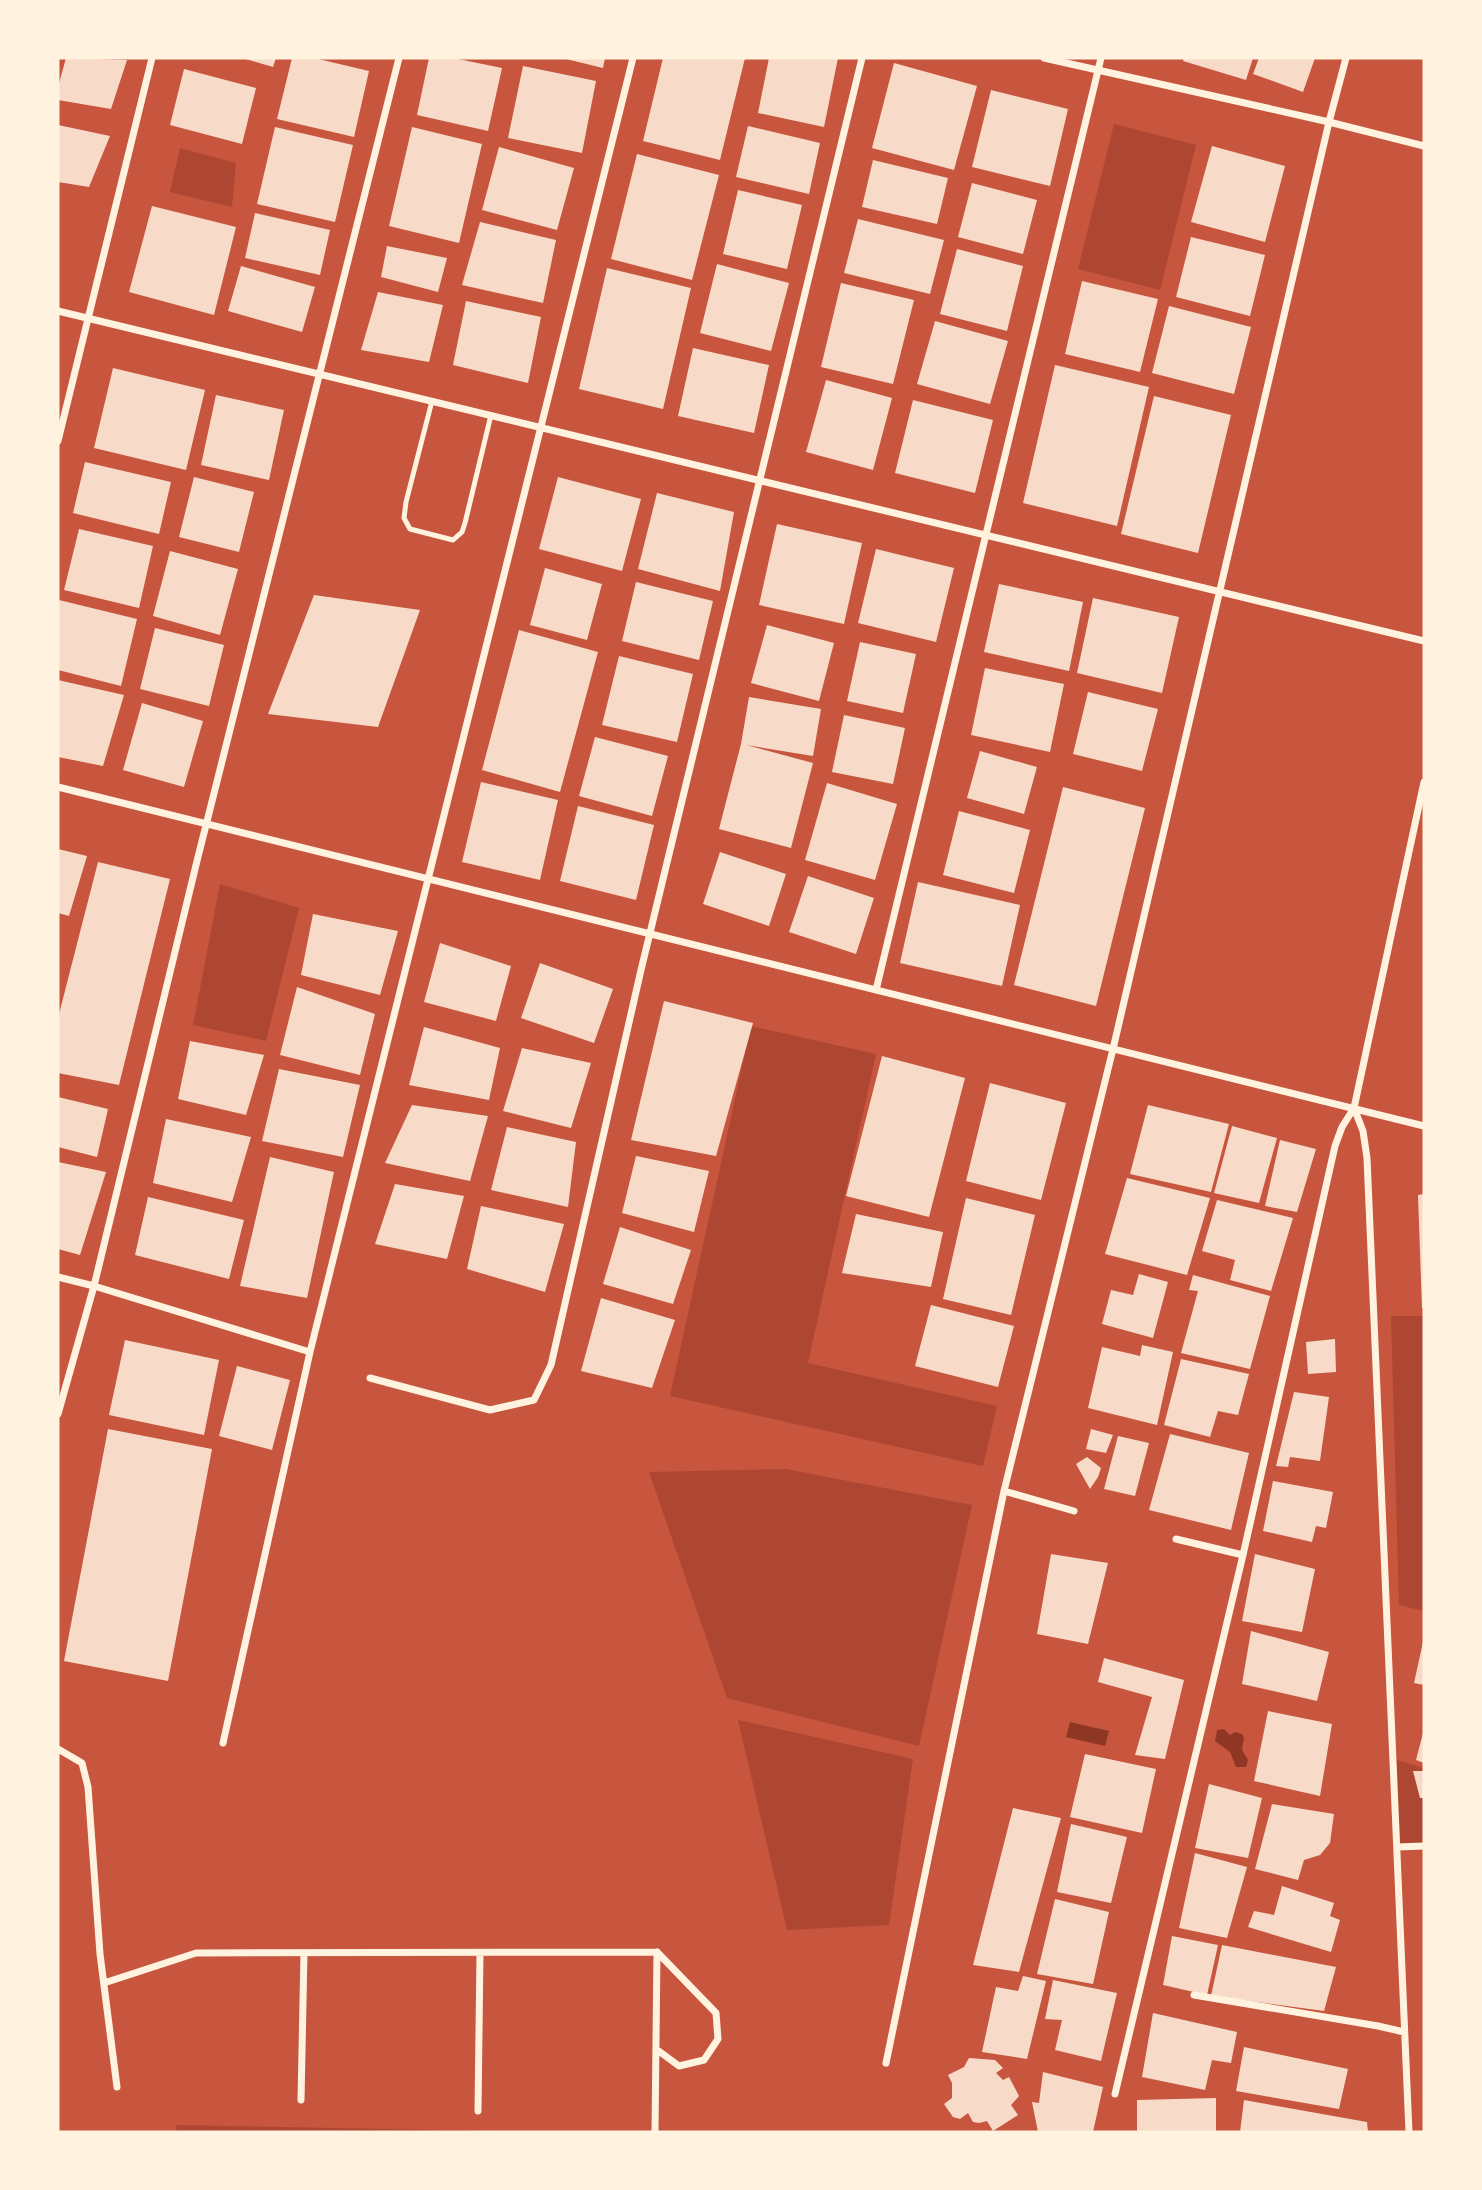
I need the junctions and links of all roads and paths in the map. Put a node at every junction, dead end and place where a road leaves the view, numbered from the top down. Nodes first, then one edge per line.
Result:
1 (152, 58) edge
2 (399, 58) edge
3 (633, 58) edge
4 (862, 58) edge
5 (1044, 58) edge
6 (1101, 58) edge
7 (1346, 58) edge
8 (1098, 71) junction
9 (1329, 122) junction
10 (1424, 146) edge
11 (58, 311) edge
12 (88, 318) junction
13 (319, 374) junction
14 (432, 401) junction
15 (491, 415) junction
16 (541, 427) junction
17 (58, 441) edge
18 (760, 479) junction
19 (986, 534) junction
20 (1220, 590) junction
21 (1424, 641) edge
22 (1424, 782) edge
23 (58, 787) edge
24 (206, 824) junction
25 (428, 879) junction
26 (650, 934) junction
27 (876, 990) junction
28 (1113, 1049) junction
29 (1354, 1108) junction
30 (1424, 1126) edge
31 (58, 1277) edge
32 (94, 1286) junction
33 (310, 1352) junction
34 (370, 1378) dead end
35 (58, 1414) edge
36 (1004, 1491) junction
37 (1074, 1511) dead end
38 (1176, 1539) dead end
39 (1243, 1555) junction
40 (223, 1743) dead end
41 (58, 1749) edge
42 (1424, 1846) edge
43 (1397, 1847) junction
44 (657, 1952) junction
45 (304, 1953) junction
46 (480, 1953) junction
47 (104, 1983) junction
48 (1194, 1995) dead end
49 (1404, 2032) junction
50 (656, 2049) junction
51 (887, 2063) dead end
52 (117, 2087) dead end
53 (1115, 2094) dead end
54 (300, 2100) dead end
55 (478, 2111) dead end
56 (655, 2132) edge
57 (1409, 2132) edge

1 - 12 street
2 - 13 street
3 - 16 street
4 - 18 street
5 - 8 street
6 - 8 street
7 - 9 street
8 - 9 street
8 - 19 street
9 - 10 street
9 - 20 street
11 - 12 street
12 - 13 street
12 - 17 street
13 - 14 street
13 - 24 street
14 - 15 street
14 - 15 lane
15 - 16 street
16 - 18 street
16 - 25 street
18 - 19 street
18 - 26 street
19 - 20 street
19 - 27 street
20 - 21 street
20 - 28 street
22 - 29 street
23 - 24 street
24 - 25 street
24 - 32 street
25 - 26 street
25 - 33 street
26 - 27 street
26 - 34 street
27 - 28 street
28 - 29 street
28 - 36 street
29 - 30 street
29 - 39 street
29 - 43 street
31 - 32 street
32 - 33 street
32 - 35 street
33 - 40 street
36 - 37 street
36 - 51 street
38 - 39 street
39 - 53 street
41 - 47 street
42 - 43 street
43 - 49 street
44 - 46 street
44 - 50 street
44 - 50 street
45 - 46 street
45 - 47 street
45 - 54 street
46 - 55 street
47 - 52 street
48 - 49 street
49 - 57 street
50 - 56 street

